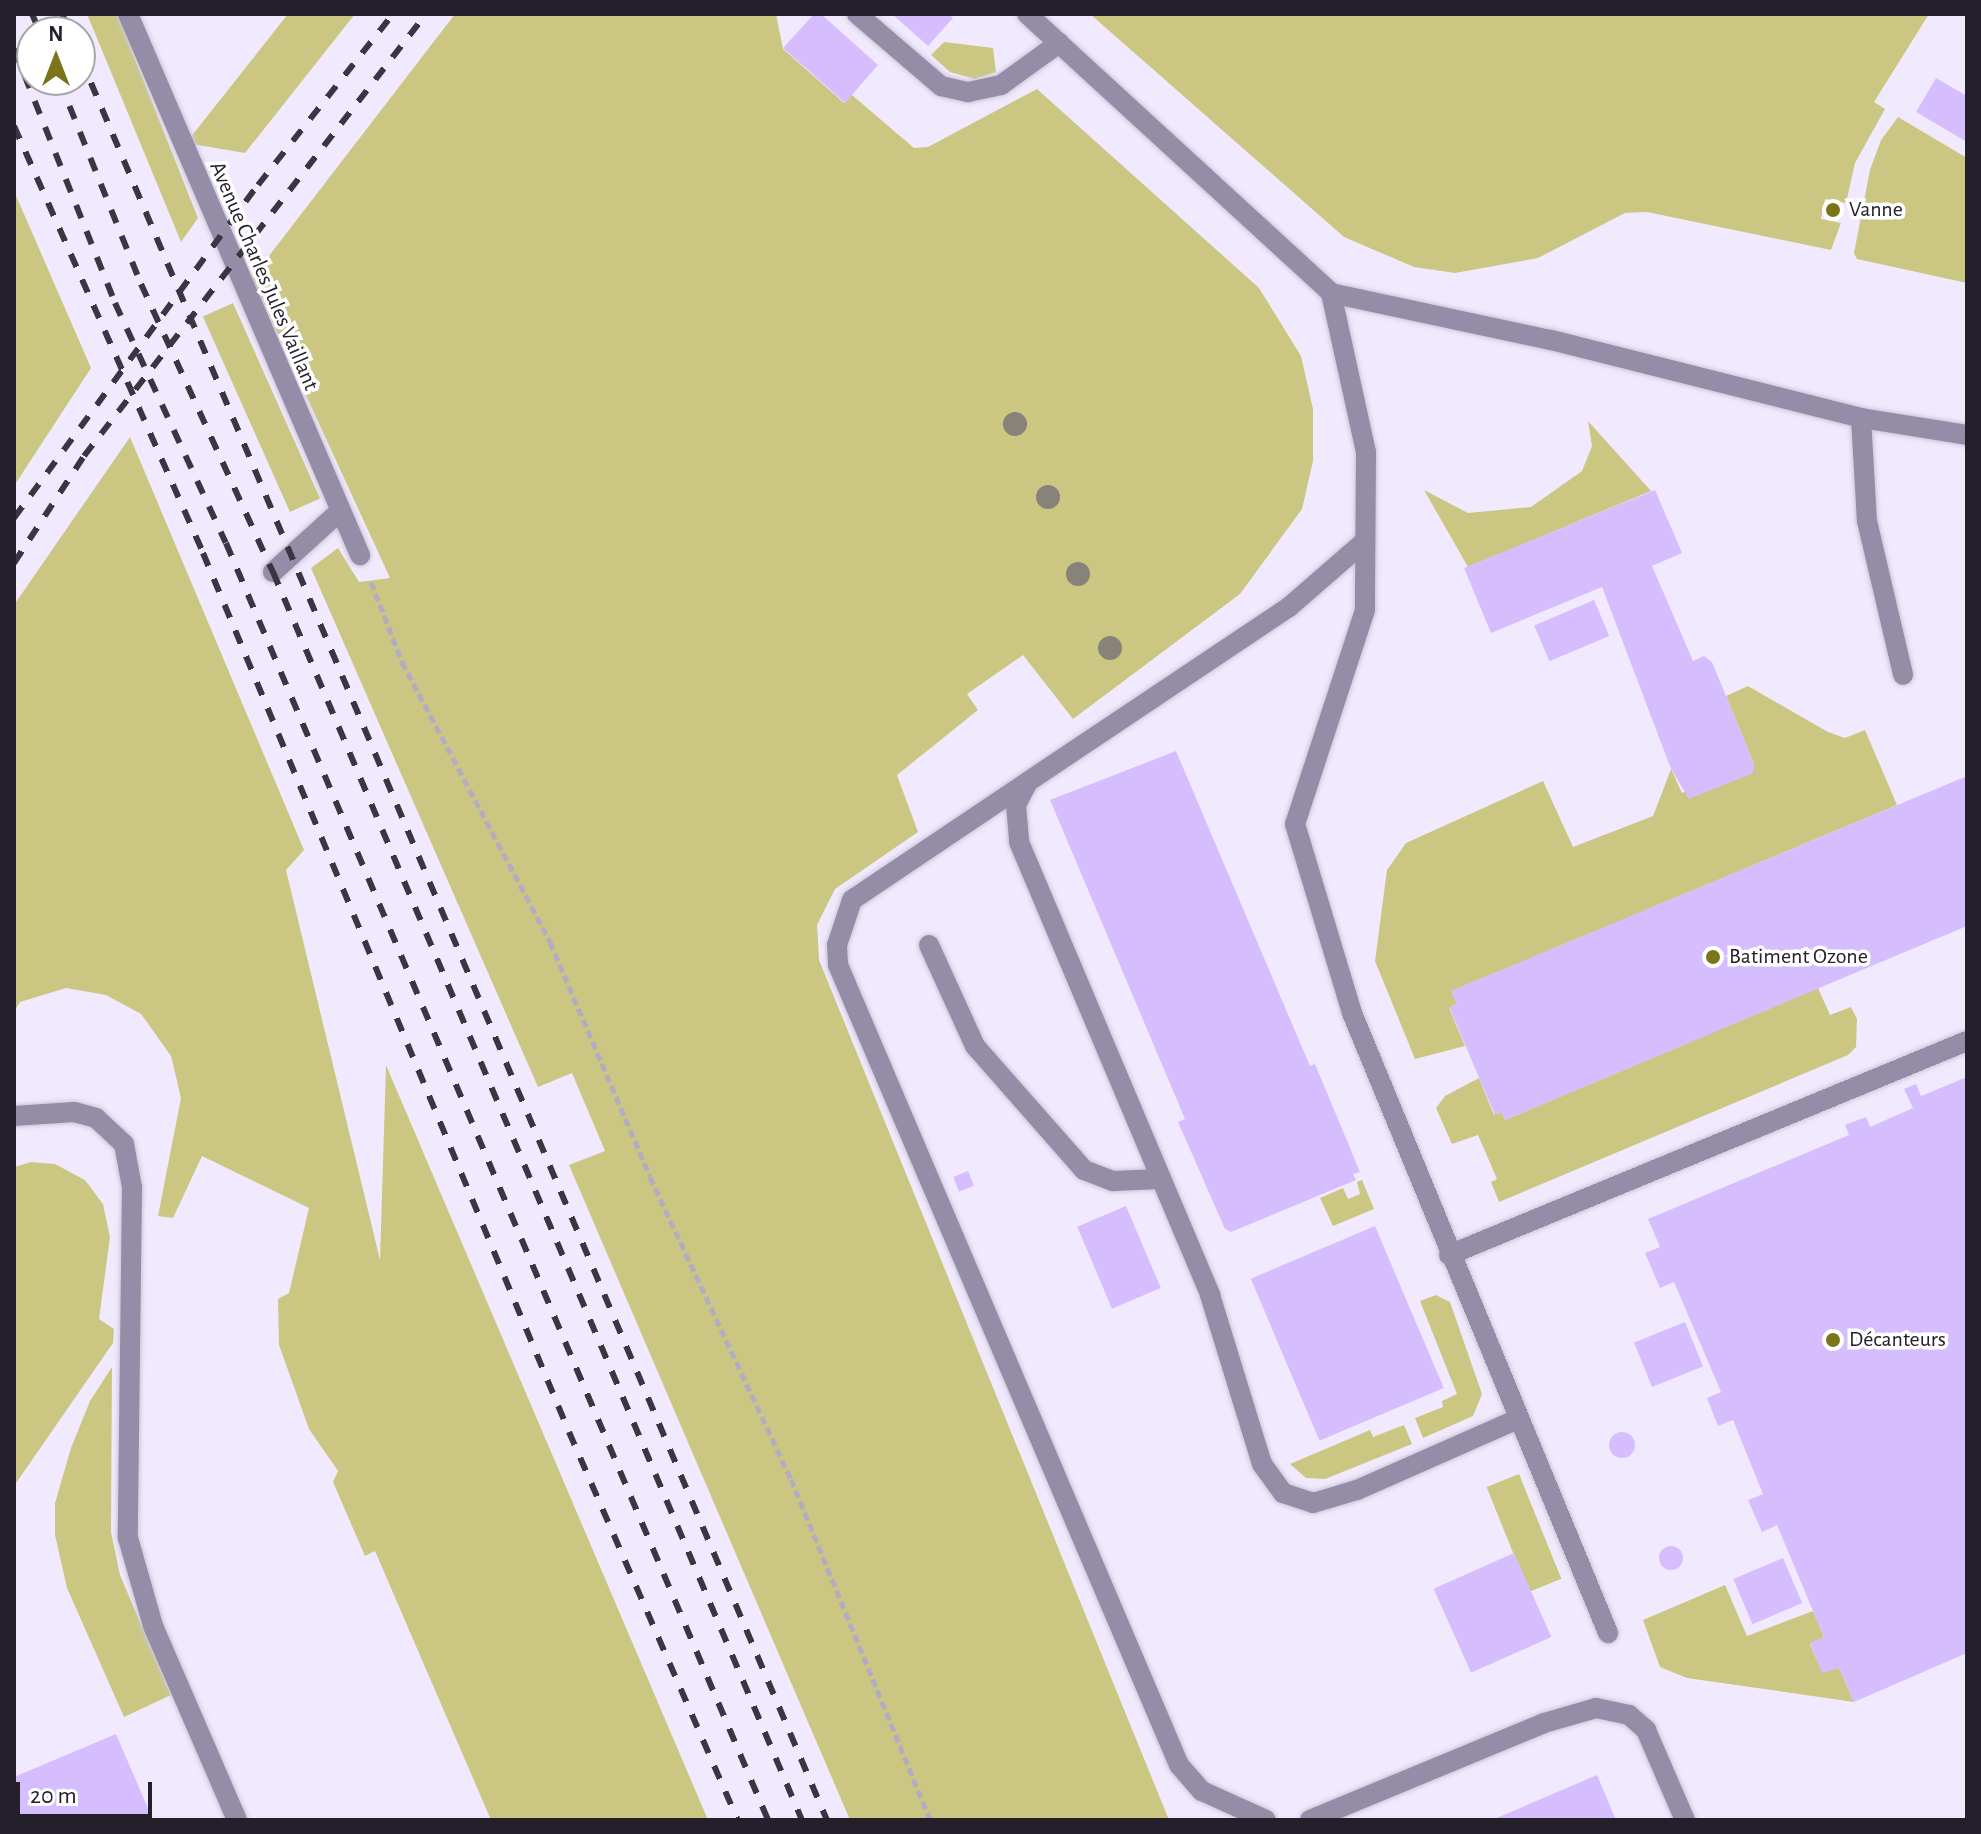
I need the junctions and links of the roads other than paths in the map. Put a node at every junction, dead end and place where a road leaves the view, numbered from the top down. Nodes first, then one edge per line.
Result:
1 (128, 14) edge
2 (857, 14) edge
3 (1027, 14) edge
4 (1059, 43) junction
5 (1331, 293) junction
6 (1861, 418) junction
7 (1967, 435) edge
8 (340, 511) junction
9 (1365, 541) junction
10 (360, 555) road end
11 (273, 572) dead end
12 (1903, 675) dead end
13 (1028, 782) junction
14 (929, 945) dead end
15 (1967, 1041) edge
16 (14, 1116) edge
17 (1161, 1179) junction
18 (1449, 1255) junction
19 (1518, 1419) junction
20 (1608, 1633) dead end
21 (237, 1820) edge
22 (1266, 1820) edge
23 (1310, 1820) edge
24 (1685, 1820) edge

1 - 8 street, Avenue Charles Jules Vaillant
2 - 4 street
3 - 4 street
4 - 5 street
5 - 6 street
5 - 9 street
6 - 7 street
6 - 12 street
8 - 10 street, Avenue Charles Jules Vaillant
8 - 11 street
9 - 13 street
9 - 18 street
13 - 17 street
13 - 22 street
14 - 17 street
15 - 18 street
16 - 21 street
17 - 19 street
18 - 19 street
19 - 20 street
23 - 24 street

